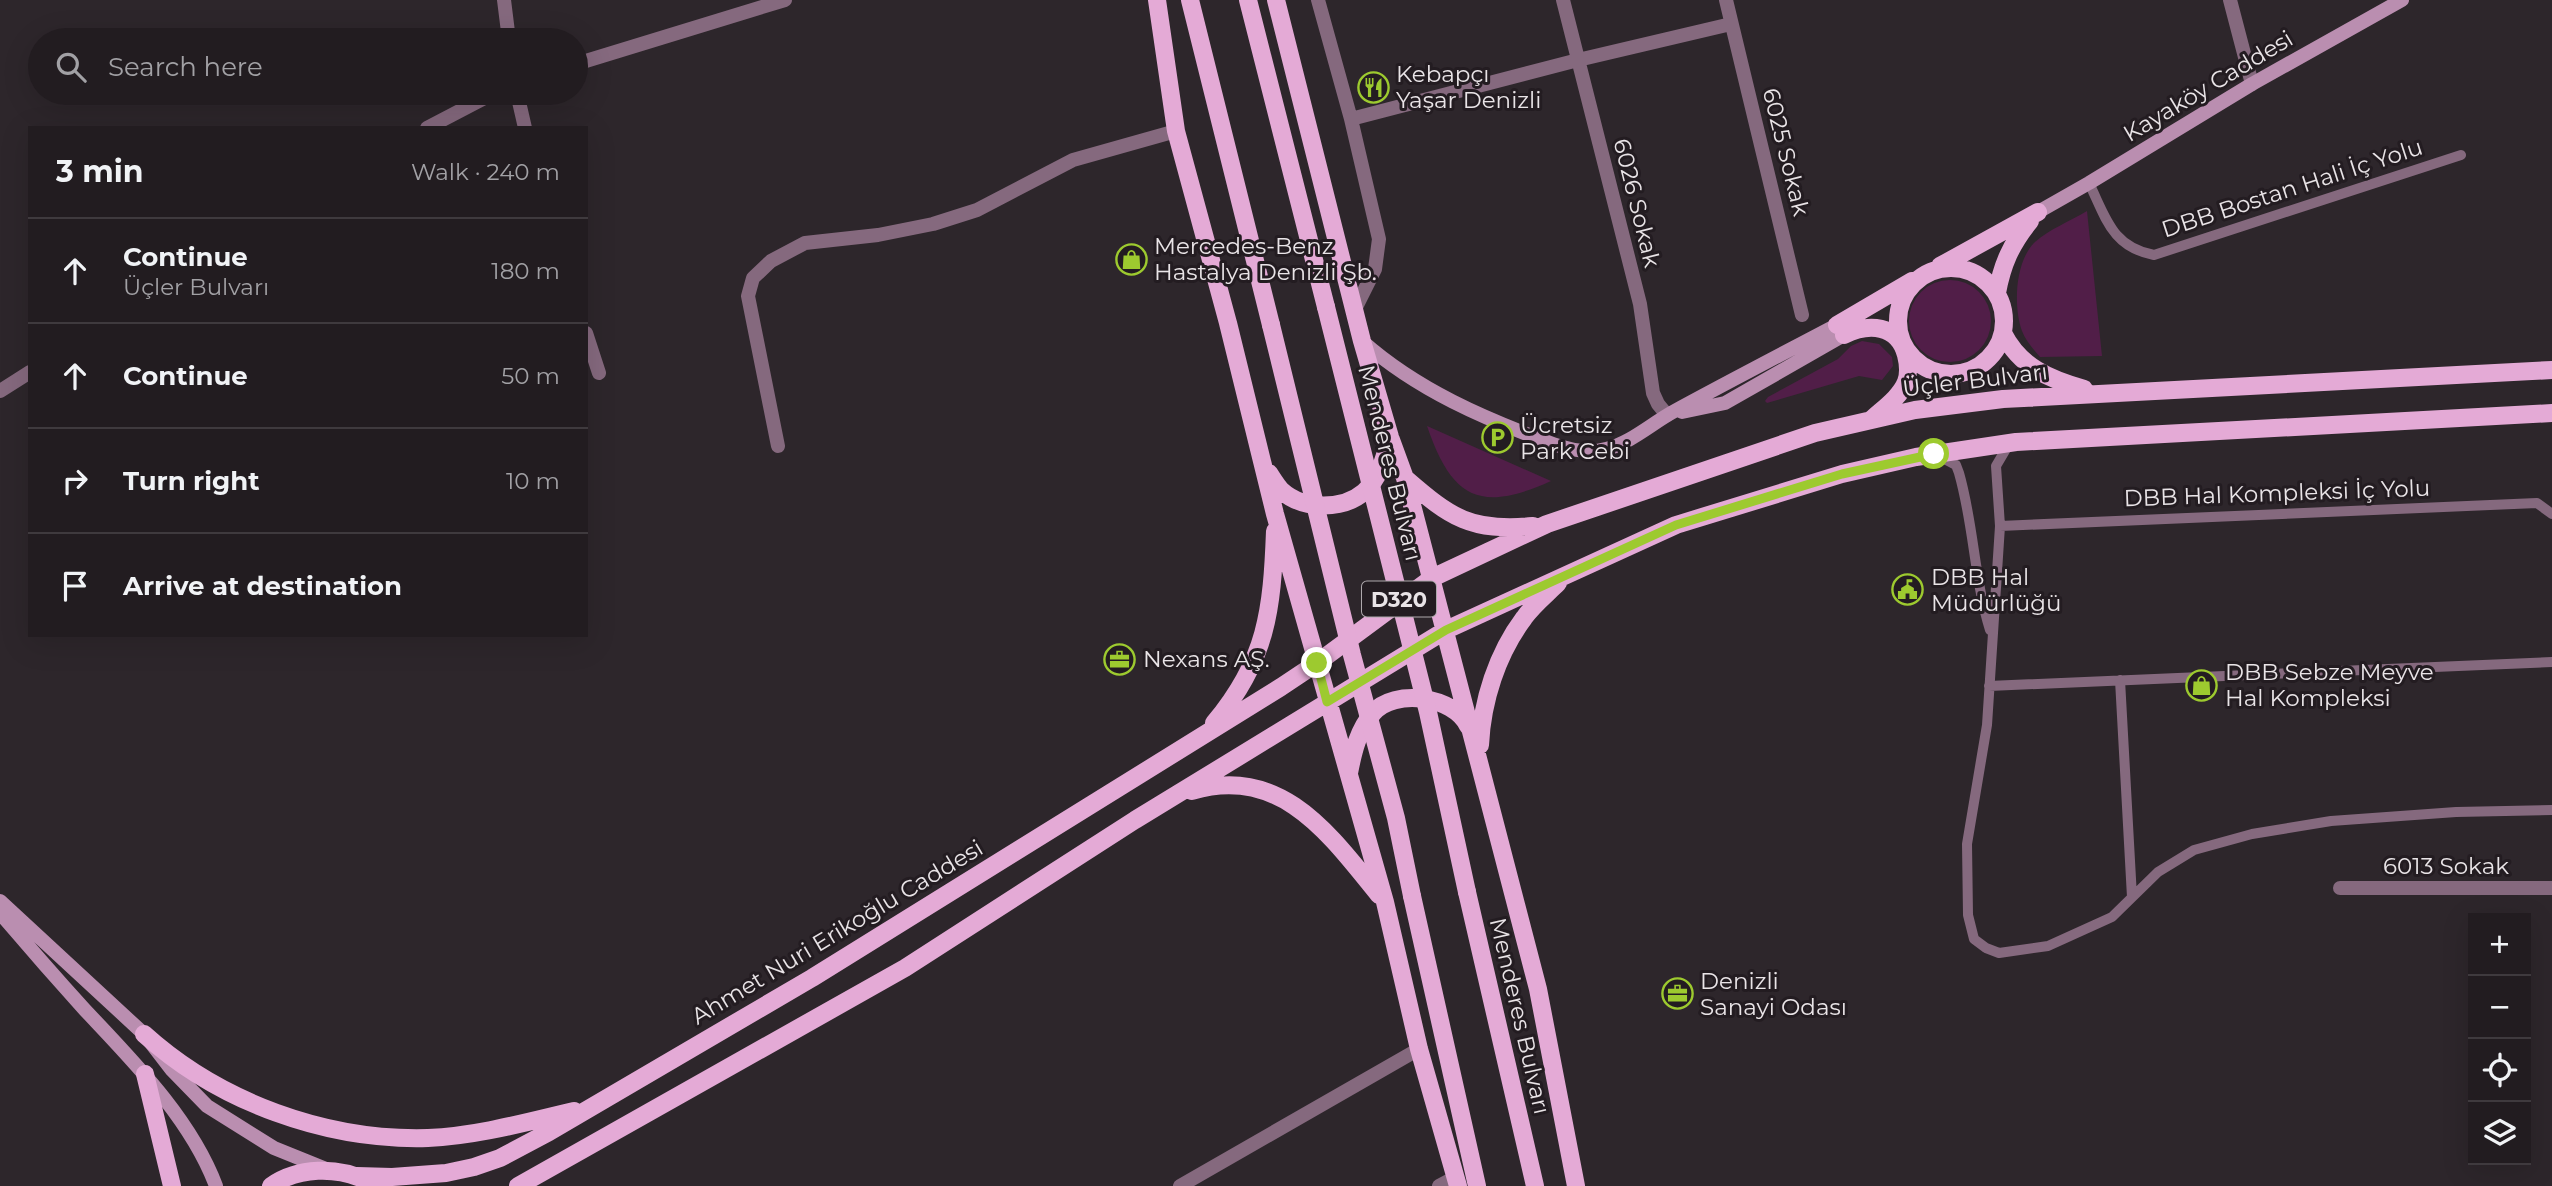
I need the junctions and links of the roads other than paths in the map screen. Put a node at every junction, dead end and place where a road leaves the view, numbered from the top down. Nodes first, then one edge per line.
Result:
1 (504, 0) edge
2 (785, 0) edge
3 (1147, 0) edge
4 (1157, 0) edge
5 (1190, 0) edge
6 (1248, 0) edge
7 (1276, 0) edge
8 (1318, 0) edge
9 (1563, 0) edge
10 (1726, 0) edge
11 (2230, 0) edge
12 (2402, 0) edge
13 (1162, 24) junction
14 (1731, 24) junction
15 (508, 28) edge
16 (588, 60) edge
17 (1578, 60) junction
18 (2252, 84) junction
19 (471, 105) edge
20 (520, 105) edge
21 (1351, 119) junction
22 (431, 126) edge
23 (525, 126) edge
24 (1176, 131) junction
25 (2461, 155) dead end
26 (2089, 183) junction
27 (2038, 212) junction
28 (1928, 273) junction
29 (1997, 293) junction
30 (1354, 311) junction
31 (1802, 315) dead end
32 (1840, 330) junction
33 (2003, 333) junction
34 (588, 339) edge
35 (1362, 341) junction
36 (1901, 342) junction
37 (2552, 370) edge
38 (28, 373) edge
39 (599, 373) dead end
40 (0, 391) edge
41 (2098, 393) junction
42 (2552, 413) edge
43 (1667, 415) junction
44 (1872, 419) junction
45 (1390, 437) junction
46 (2016, 442) junction
47 (778, 446) dead end
48 (1934, 454) junction
49 (1265, 468) junction
50 (1405, 478) junction
51 (1275, 514) junction
52 (2552, 514) edge
53 (1547, 524) junction
54 (2000, 526) junction
55 (1569, 573) junction
56 (1432, 578) junction
57 (1446, 630) junction
58 (1992, 635) junction
59 (2552, 662) edge
60 (1317, 663) junction
61 (2120, 680) junction
62 (1989, 686) junction
63 (1327, 702) junction
64 (1205, 733) junction
65 (1479, 759) junction
66 (1348, 776) junction
67 (1178, 795) junction
68 (2552, 810) edge
69 (2340, 888) dead end
70 (2552, 888) edge
71 (2132, 897) junction
72 (0, 901) edge
73 (1385, 902) junction
74 (0, 913) edge
75 (144, 1034) junction
76 (1419, 1049) junction
77 (145, 1074) junction
78 (591, 1107) junction
79 (327, 1170) junction
80 (542, 1172) junction
81 (357, 1176) junction
82 (1457, 1182) edge
83 (172, 1186) edge
84 (216, 1186) edge
85 (271, 1186) edge
86 (377, 1186) edge
87 (518, 1186) edge
88 (528, 1186) edge
89 (1180, 1186) edge
90 (1439, 1186) edge
91 (1477, 1186) edge
92 (1535, 1186) edge
93 (1576, 1186) edge

1 - 15 street
2 - 16 street
3 - 13 street
4 - 13 main road
5 - 91 main road, D320, bridge
6 - 92 main road, Menderes Bulvarı / D320, bridge
7 - 30 main road
8 - 21 street
9 - 17 street, 6026 Sokak
10 - 14 street, 6025 Sokak
11 - 18 street
12 - 18 street, Kayaköy Caddesi
13 - 24 main road
14 - 17 street
14 - 31 street, 6025 Sokak
17 - 21 street
17 - 43 street, 6026 Sokak
18 - 26 street, Kayaköy Caddesi
19 - 22 street
20 - 23 street
21 - 30 street
24 - 47 street
24 - 49 main road
25 - 26 lane, DBB Bostan Hali İç Yolu
26 - 27 street, Kayaköy Caddesi
27 - 28 main road
27 - 29 main road
28 - 29 main road
28 - 32 main road
28 - 36 main road
29 - 33 main road
30 - 35 main road
32 - 36 main road
32 - 43 street
33 - 36 main road
33 - 41 main road
34 - 39 street
35 - 43 street
35 - 45 main road
36 - 44 main road
37 - 41 main road, Üçler Bulvarı
38 - 40 street
41 - 44 main road, Üçler Bulvarı
42 - 46 main road
44 - 53 main road, Üçler Bulvarı
45 - 49 main road
45 - 50 main road
46 - 48 main road
46 - 54 lane
48 - 55 main road
48 - 58 lane
49 - 51 main road
50 - 53 main road
50 - 56 main road
51 - 60 main road
51 - 64 main road
52 - 54 lane, DBB Hal Kompleksi İç Yolu
53 - 56 main road, Üçler Bulvarı
54 - 58 lane
55 - 57 main road
55 - 65 main road
56 - 57 main road
56 - 60 main road, Üçler Bulvarı
57 - 63 main road
57 - 65 main road
58 - 62 lane
59 - 61 lane
60 - 63 main road
60 - 64 main road, Ahmet Nuri Erikoğlu Caddesi
61 - 62 lane
61 - 71 lane
62 - 71 lane
63 - 66 main road
63 - 67 main road
64 - 78 main road, Ahmet Nuri Erikoğlu Caddesi
65 - 66 main road
65 - 93 main road
66 - 73 main road
67 - 73 main road
67 - 80 main road
68 - 71 lane
69 - 70 street, 6013 Sokak
72 - 75 street
73 - 76 main road
74 - 77 street
75 - 78 main road
75 - 79 street
76 - 82 main road
76 - 89 street
77 - 83 main road
77 - 84 street
78 - 81 main road, Ahmet Nuri Erikoğlu Caddesi
79 - 81 main road
79 - 85 main road
80 - 87 main road
80 - 88 main road
81 - 86 main road
82 - 90 street

